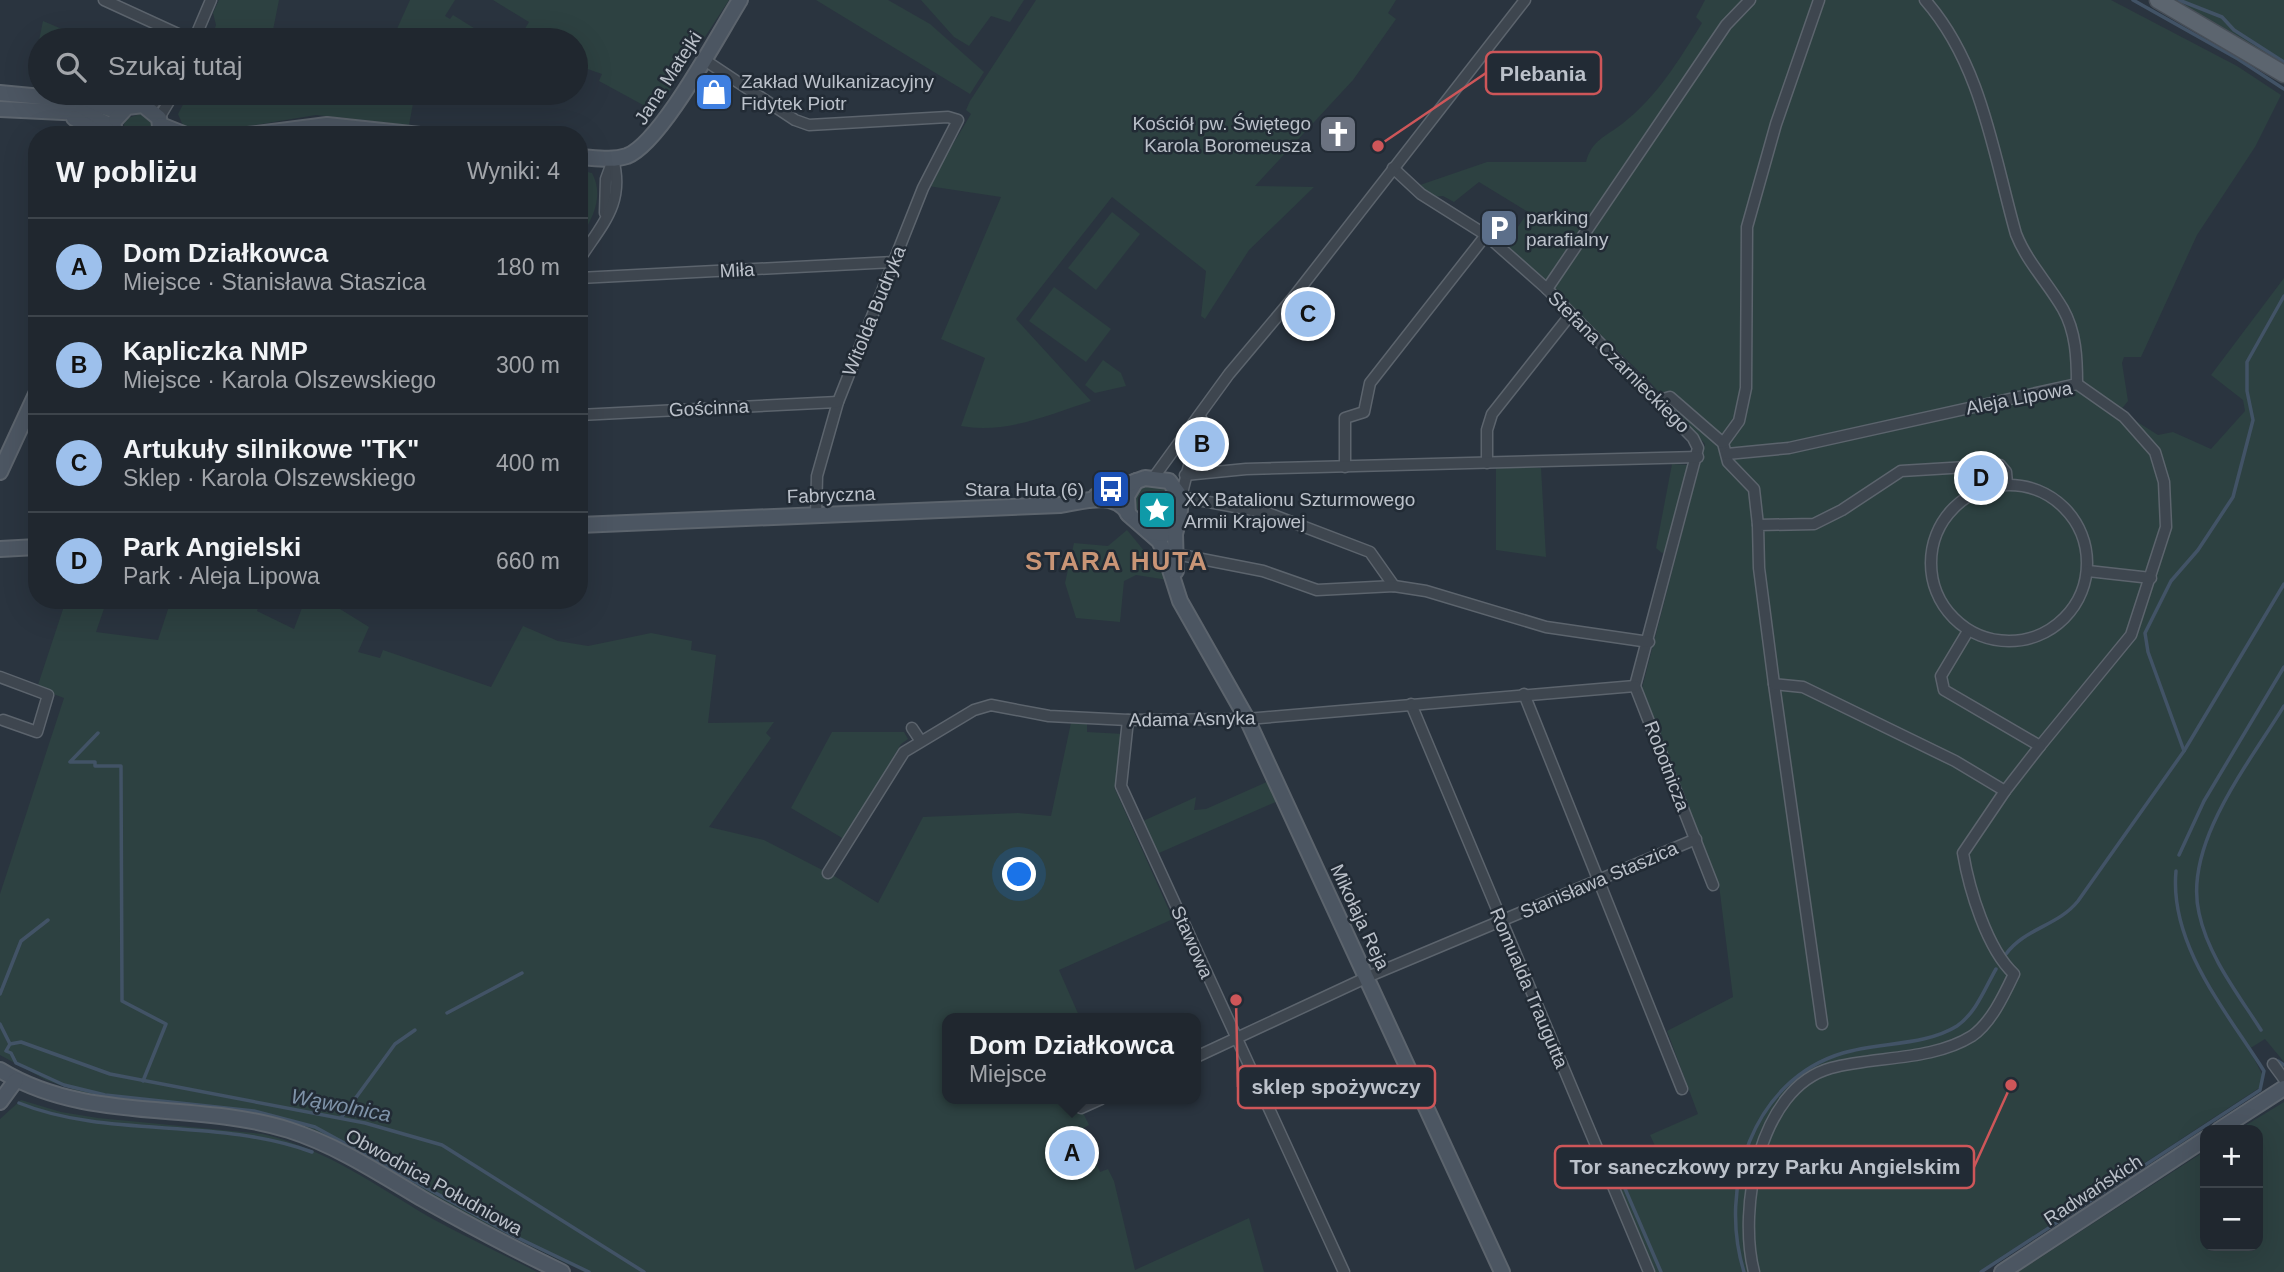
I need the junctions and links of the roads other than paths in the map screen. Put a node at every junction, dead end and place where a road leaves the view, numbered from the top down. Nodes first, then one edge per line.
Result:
1 (104, 0) edge
2 (211, 0) edge
3 (740, 0) edge
4 (1525, 0) edge
5 (1750, 0) edge
6 (1819, 0) edge
7 (1925, 0) edge
8 (2158, 0) edge
9 (166, 28) edge
10 (198, 28) edge
11 (703, 60) junction
12 (2284, 74) edge
13 (0, 93) edge
14 (28, 96) edge
15 (95, 105) edge
16 (167, 105) edge
17 (0, 109) edge
18 (120, 112) junction
19 (158, 121) edge
20 (102, 126) edge
21 (113, 126) edge
22 (588, 158) edge
23 (613, 159) junction
24 (1394, 168) junction
25 (1486, 235) junction
26 (588, 246) edge
27 (894, 262) junction
28 (588, 278) edge
29 (1547, 289) junction
30 (1571, 314) junction
31 (2077, 384) junction
32 (1657, 401) junction
33 (838, 402) junction
34 (1203, 410) junction
35 (28, 411) edge
36 (588, 415) edge
37 (1725, 448) junction
38 (1698, 457) junction
39 (1488, 463) junction
40 (1345, 467) junction
41 (0, 472) edge
42 (1185, 475) junction
43 (1154, 478) junction
44 (1136, 481) junction
45 (2007, 484) junction
46 (1181, 497) junction
47 (1084, 501) junction
48 (1128, 514) junction
49 (816, 515) junction
50 (1179, 521) junction
51 (588, 525) edge
52 (1758, 525) junction
53 (1147, 531) junction
54 (28, 547) edge
55 (0, 549) edge
56 (1170, 552) junction
57 (2088, 571) junction
58 (2151, 578) junction
59 (1394, 586) junction
60 (1968, 631) junction
61 (1649, 642) junction
62 (0, 677) edge
63 (1774, 684) junction
64 (1636, 686) junction
65 (1524, 694) junction
66 (1411, 704) junction
67 (1247, 719) junction
68 (3, 720) dead end
69 (1128, 720) junction
70 (912, 728) dead end
71 (920, 740) junction
72 (2040, 746) junction
73 (2005, 791) junction
74 (1696, 839) junction
75 (828, 873) dead end
76 (1599, 881) junction
77 (1713, 885) dead end
78 (1500, 921) junction
79 (1366, 978) junction
80 (1822, 1024) dead end
81 (1236, 1039) junction
82 (1201, 1055) edge
83 (2273, 1064) dead end
84 (0, 1070) edge
85 (2284, 1079) edge
86 (16, 1080) junction
87 (2284, 1088) edge
88 (1682, 1089) dead end
89 (0, 1102) edge
90 (1090, 1104) edge
91 (1081, 1108) dead end
92 (2227, 1125) edge
93 (2200, 1142) edge
94 (562, 1272) edge
95 (1343, 1272) edge
96 (1502, 1272) edge
97 (1649, 1272) edge
98 (1754, 1272) edge
99 (2002, 1272) edge

1 - 9 street
2 - 10 street
3 - 11 street, Jana Matejki
4 - 24 street
5 - 29 street
6 - 37 street
7 - 31 street
8 - 12 main road
11 - 23 street, Jana Matejki
11 - 27 street, Witolda Budryka
13 - 14 street
15 - 18 street
16 - 19 street
17 - 20 street
18 - 19 street
18 - 21 street
22 - 23 street
23 - 26 street
24 - 25 street, Stefana Czarnieckiego
24 - 34 street
25 - 29 street, Stefana Czarnieckiego
25 - 40 street
27 - 28 street, Miła
27 - 33 street, Witolda Budryka
29 - 30 street, Stefana Czarnieckiego
30 - 32 street, Stefana Czarnieckiego
30 - 39 street
31 - 37 street, Aleja Lipowa
31 - 58 street, Aleja Lipowa
32 - 37 street
32 - 38 street, Stefana Czarnieckiego
33 - 36 street, Gościnna
33 - 49 street, Witolda Budryka
34 - 42 street
34 - 43 street
35 - 41 street
37 - 52 street
38 - 39 street
38 - 61 street, Stefana Czarnieckiego
39 - 40 street
40 - 42 street
42 - 46 street
43 - 44 street
43 - 46 street
44 - 47 street, Fabryczna
44 - 48 street
45 - 52 street
45 - 57 street
45 - 60 street
46 - 50 street
46 - 59 street
47 - 48 street, Fabryczna
47 - 49 street, Fabryczna
48 - 53 street
49 - 51 street, Fabryczna
50 - 53 street
50 - 56 street
52 - 63 street
53 - 56 street
54 - 55 street
56 - 59 street
56 - 67 street, Mikołaja Reja
57 - 58 street
57 - 60 street
58 - 72 street, Aleja Lipowa
59 - 61 street
60 - 72 street
61 - 64 street, Stefana Czarnieckiego
62 - 68 street
63 - 73 street
63 - 80 street
64 - 65 street, Adama Asnyka
64 - 74 street, Robotnicza
65 - 66 street, Adama Asnyka
65 - 76 street
66 - 67 street, Adama Asnyka
66 - 78 street, Romualda Traugutta
67 - 69 street, Adama Asnyka
67 - 79 street, Mikołaja Reja
69 - 71 street, Adama Asnyka
69 - 81 street, Stawowa
70 - 71 street
71 - 75 street, Adama Asnyka
72 - 73 street, Aleja Lipowa
73 - 98 street
74 - 76 street, Stanisława Staszica
74 - 77 street, Robotnicza
76 - 78 street, Stanisława Staszica
76 - 88 street
78 - 79 street, Stanisława Staszica
78 - 97 street, Romualda Traugutta
79 - 81 street, Stanisława Staszica
79 - 96 street, Mikołaja Reja
81 - 82 street, Stanisława Staszica
81 - 95 street, Stawowa
83 - 85 street
84 - 86 street, Obwodnica Południowa
86 - 89 street
86 - 94 street, Obwodnica Południowa
87 - 92 street
90 - 91 street
93 - 99 street, Radwańskich

